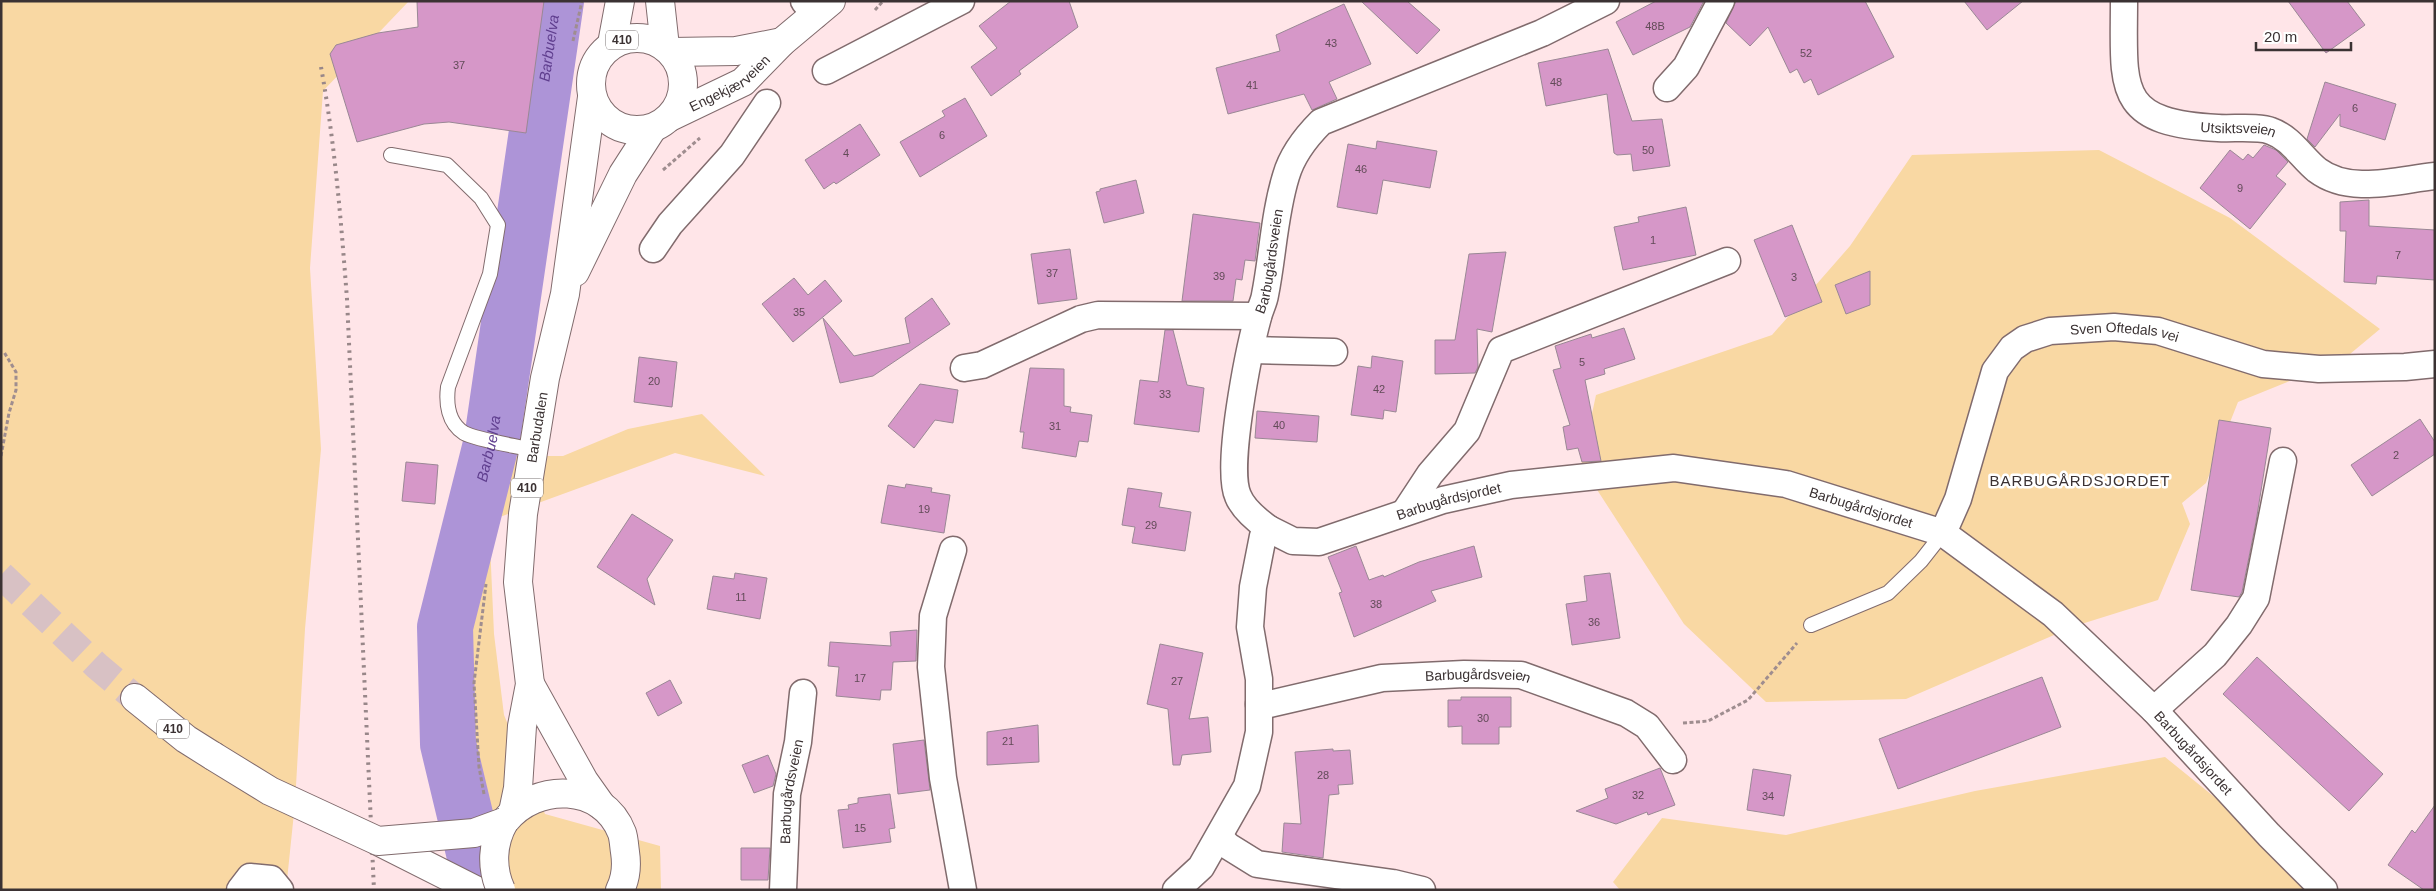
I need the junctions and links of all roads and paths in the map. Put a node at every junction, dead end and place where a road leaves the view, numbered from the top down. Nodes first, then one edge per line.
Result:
1 (582, 1) edge
2 (620, 1) edge
3 (660, 1) edge
4 (961, 1) edge
5 (1606, 1) edge
6 (1721, 1) edge
7 (2124, 1) edge
8 (817, 6) edge
9 (573, 41) dead end
10 (782, 42) junction
11 (612, 44) junction
12 (668, 49) junction
13 (826, 71) dead end
14 (1667, 88) dead end
15 (592, 97) junction
16 (767, 103) dead end
17 (661, 123) junction
18 (391, 155) dead end
19 (2435, 176) edge
20 (653, 249) dead end
21 (1727, 261) dead end
22 (565, 294) junction
23 (1258, 316) junction
24 (1251, 350) junction
25 (4, 352) dead end
26 (1334, 352) dead end
27 (2435, 364) edge
28 (964, 368) dead end
29 (521, 447) junction
30 (1, 456) edge
31 (2283, 462) dead end
32 (1405, 512) junction
33 (1269, 529) junction
34 (1943, 533) junction
35 (953, 550) dead end
36 (487, 576) dead end
37 (1811, 625) joint
38 (530, 684) junction
39 (803, 693) dead end
40 (136, 698) tunnel mouth
41 (1259, 704) junction
42 (2154, 710) junction
43 (1647, 726) junction
44 (1673, 760) dead end
45 (485, 796) dead end
46 (601, 805) junction
47 (508, 817) junction
48 (1219, 837) junction
49 (378, 841) junction
50 (240, 890) edge
51 (280, 890) edge
52 (475, 890) edge
53 (501, 890) edge
54 (620, 890) edge
55 (783, 890) edge
56 (962, 890) edge
57 (1176, 890) edge
58 (1422, 890) edge
59 (2324, 890) edge

1 - 9 path
2 - 11 main road, 410
3 - 12 main road, 410
4 - 13 street
5 - 23 street, Barbugårdsveien
6 - 14 street
7 - 19 street, Utsiktsveien
8 - 10 main road, Engekjærveien
10 - 12 main road, Engekjærveien
10 - 17 main road, Engekjærveien
11 - 12 main road, 410
11 - 15 main road, 410
12 - 17 main road, 410
15 - 17 main road
15 - 22 main road, Barbudalen / 410
16 - 20 street
17 - 22 main road, Barbudalen / 410
18 - 29 lane
21 - 32 street
22 - 29 main road, Barbudalen / 410
23 - 24 street, Barbugårdsveien
23 - 28 street
24 - 26 street
24 - 33 street, Barbugårdsveien
25 - 30 path
27 - 34 street, Sven Oftedals vei
29 - 38 main road, Barbudalen / 410
31 - 42 street
32 - 33 street, Barbugårdsjordet
32 - 34 street, Barbugårdsjordet
33 - 41 street
34 - 37 lane
34 - 42 street, Barbugårdsjordet
35 - 56 street
36 - 45 path
37 - 43 path
38 - 46 main road, Barbudalen / 410
38 - 47 main road, Barbudalen / 410
39 - 55 street, Barbugårdsveien
40 - 49 main road, 410, bridge
41 - 43 street, Barbugårdsveien
41 - 48 street
42 - 59 street, Barbugårdsjordet
43 - 44 street, Barbugårdsveien
46 - 47 main road, 410
46 - 54 main road, 410
47 - 49 main road, 410, bridge
47 - 53 main road, 410, bridge
48 - 57 street
48 - 58 street
49 - 52 main road, 410
50 - 51 street

